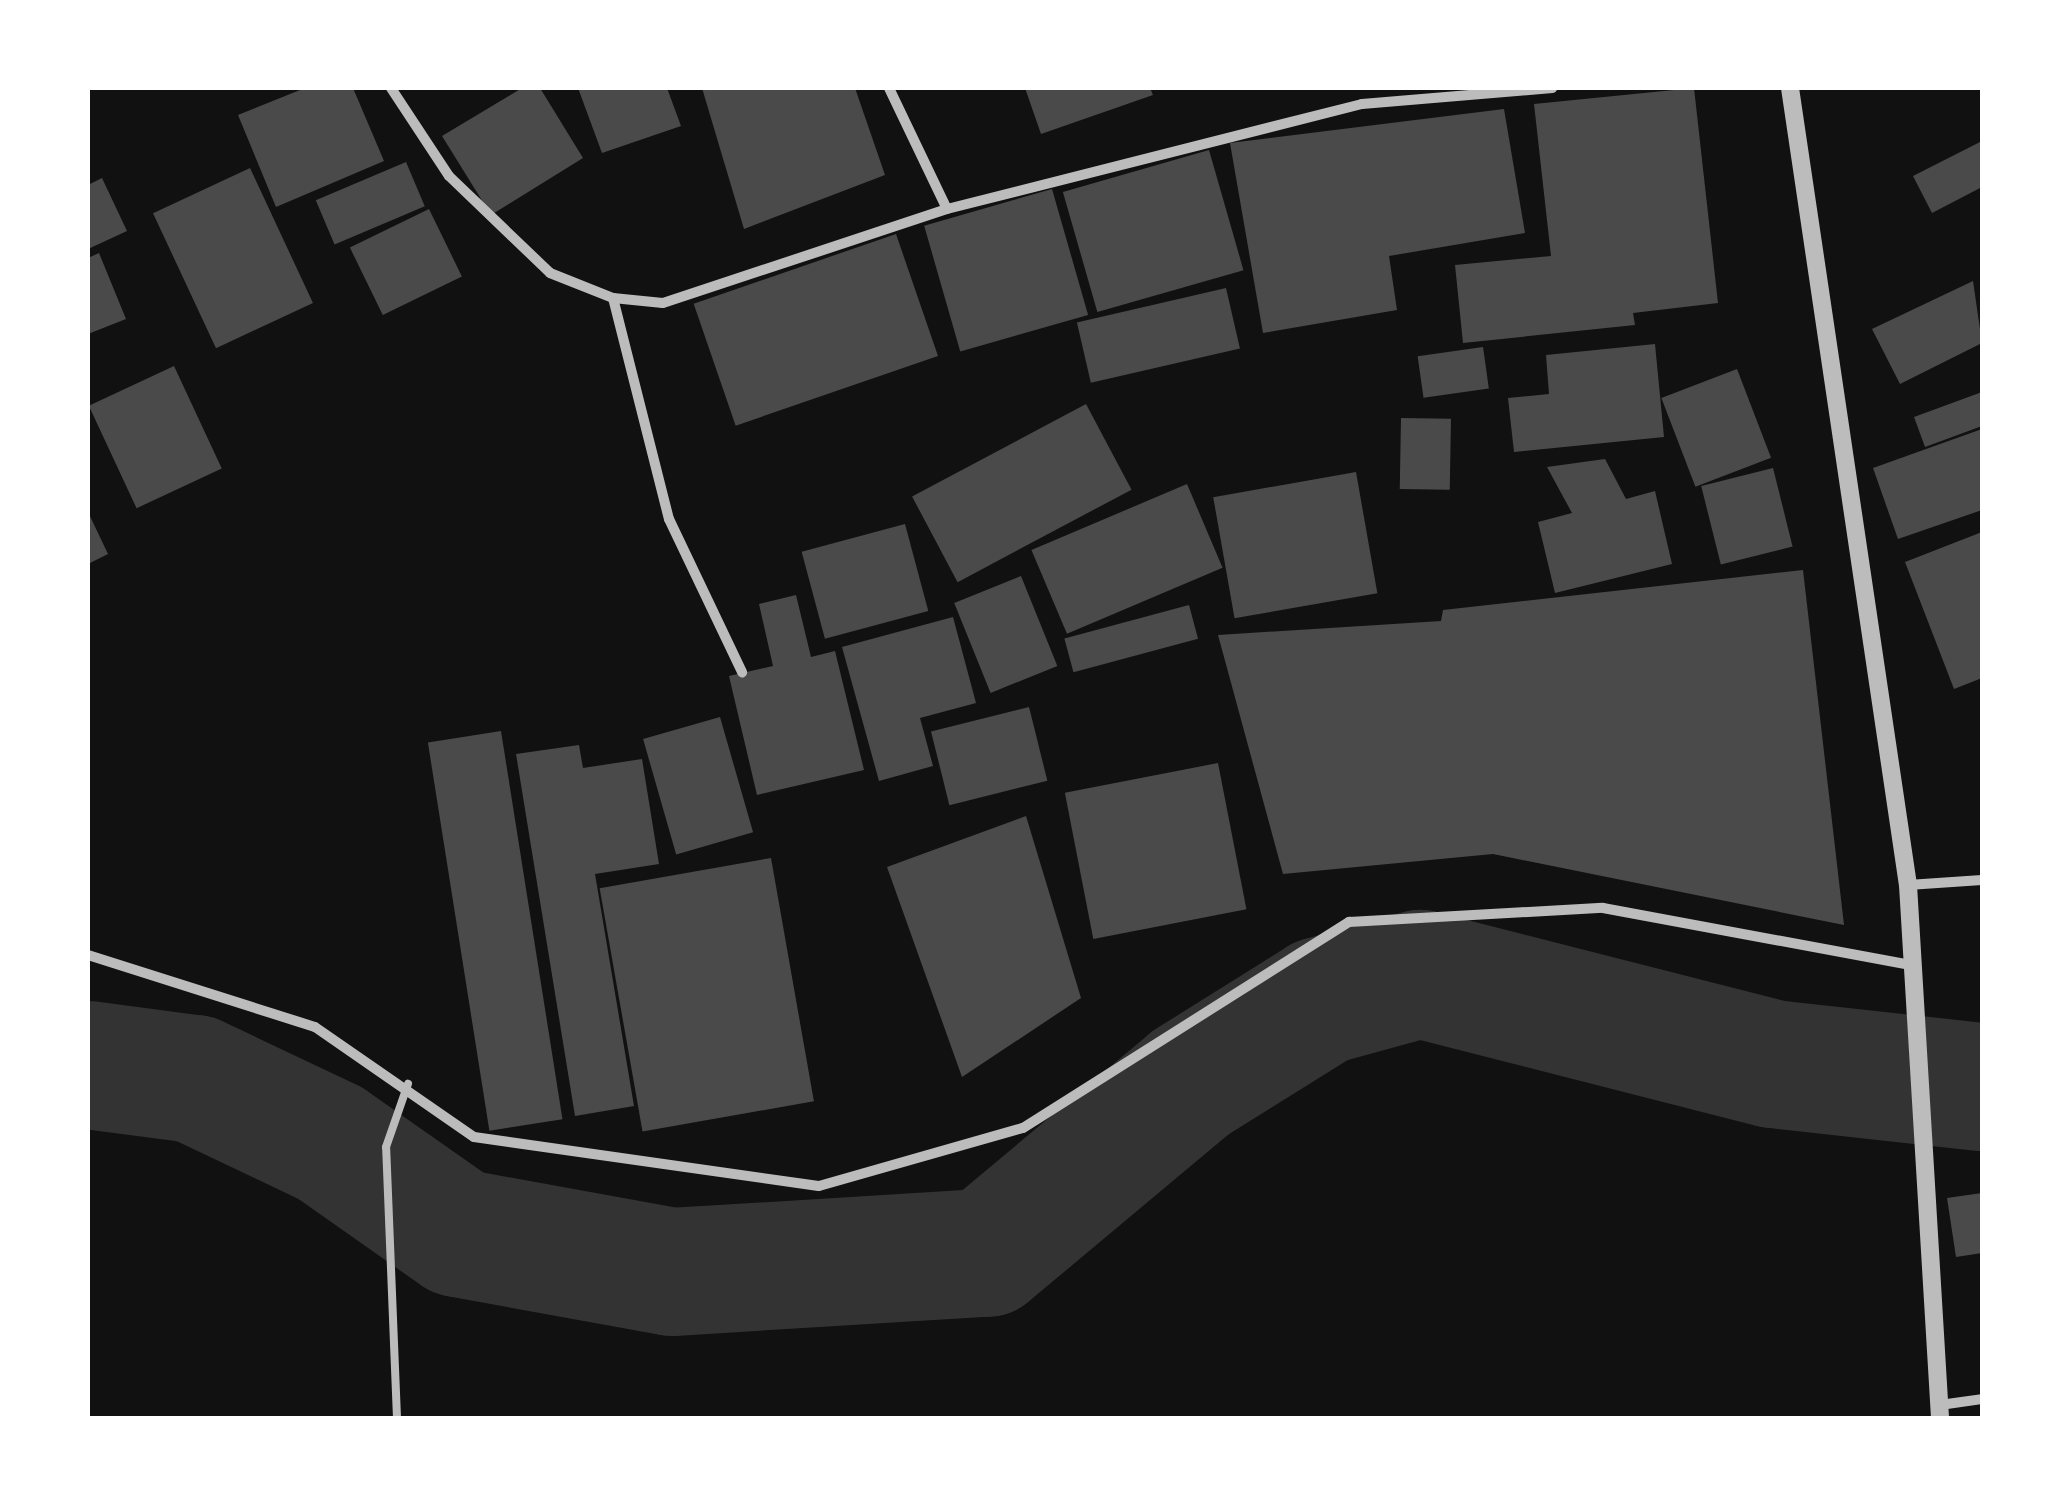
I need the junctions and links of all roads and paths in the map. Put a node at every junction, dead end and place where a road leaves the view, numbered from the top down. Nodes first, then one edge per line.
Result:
1 (392, 88) edge
2 (889, 88) edge
3 (1552, 88) edge
4 (1790, 88) edge
5 (947, 209) junction
6 (614, 298) junction
7 (742, 672) dead end
8 (1982, 880) edge
9 (1908, 884) junction
10 (88, 955) edge
11 (1916, 966) junction
12 (408, 1084) junction
13 (1982, 1400) edge
14 (1940, 1412) edge
15 (397, 1418) edge

1 - 6 street
2 - 5 street
3 - 5 street
4 - 9 street
5 - 6 street
6 - 7 street
8 - 9 street
9 - 11 street
10 - 12 street
11 - 12 street
11 - 14 street
12 - 15 lane
13 - 14 street

